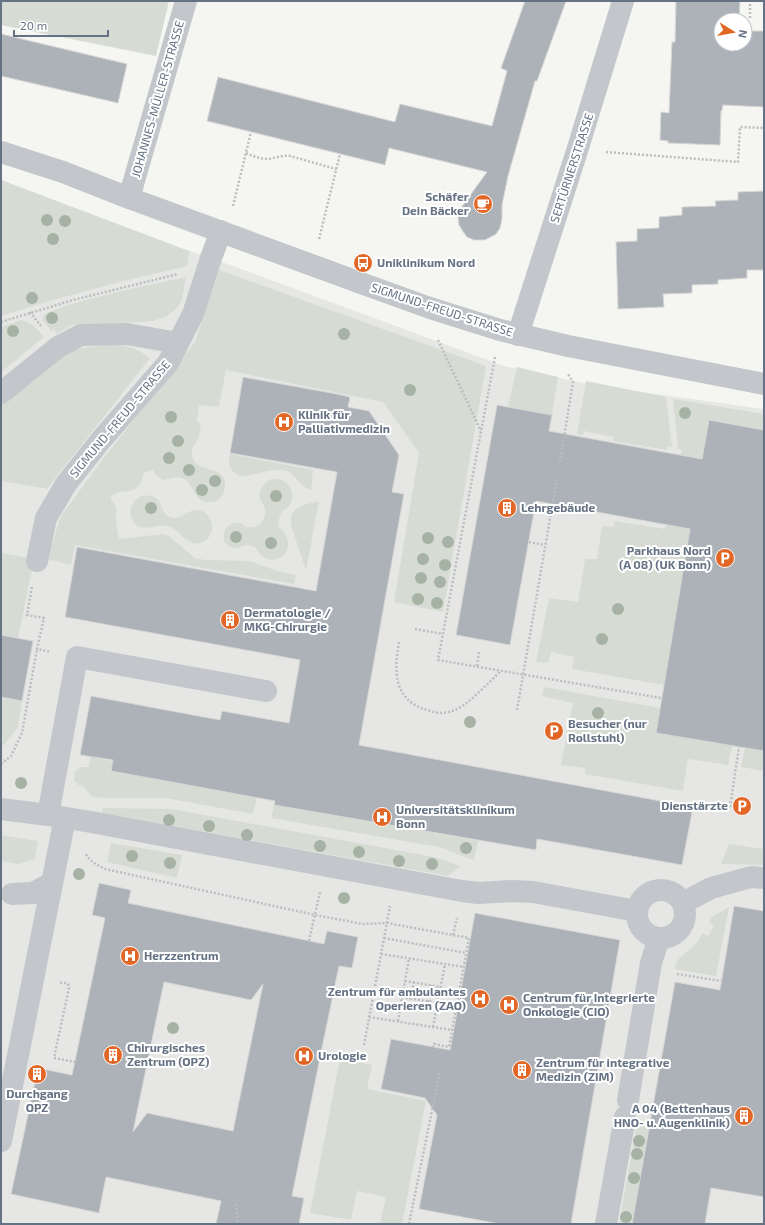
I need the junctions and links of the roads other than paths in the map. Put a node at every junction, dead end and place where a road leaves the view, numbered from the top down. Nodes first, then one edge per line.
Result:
1 (186, 1) edge
2 (624, 1) edge
3 (1, 152) edge
4 (130, 198) junction
5 (226, 222) junction
6 (509, 332) junction
7 (178, 344) junction
8 (764, 384) edge
9 (1, 393) edge
10 (37, 561) road end
11 (266, 691) dead end
12 (1, 809) edge
13 (57, 816) junction
14 (764, 878) edge
15 (52, 883) junction
16 (12, 894) dead end
17 (683, 903) junction
18 (637, 911) junction
19 (660, 938) junction
20 (1, 1141) edge
21 (606, 1224) edge

1 - 4 street, JOHANNES-MÜLLER-STRASSE
2 - 6 street, SERTÜRNERSTRASSE
3 - 4 street, SIGMUND-FREUD-STRASSE
4 - 5 street, SIGMUND-FREUD-STRASSE
5 - 6 street, SIGMUND-FREUD-STRASSE
5 - 7 street, SIGMUND-FREUD-STRASSE
6 - 8 street, SIGMUND-FREUD-STRASSE
7 - 9 street
7 - 10 street, SIGMUND-FREUD-STRASSE
11 - 13 street
12 - 13 street
13 - 15 street
13 - 18 street
14 - 17 street
15 - 16 street
15 - 20 street
17 - 18 street
17 - 19 street
18 - 19 street
19 - 21 street

